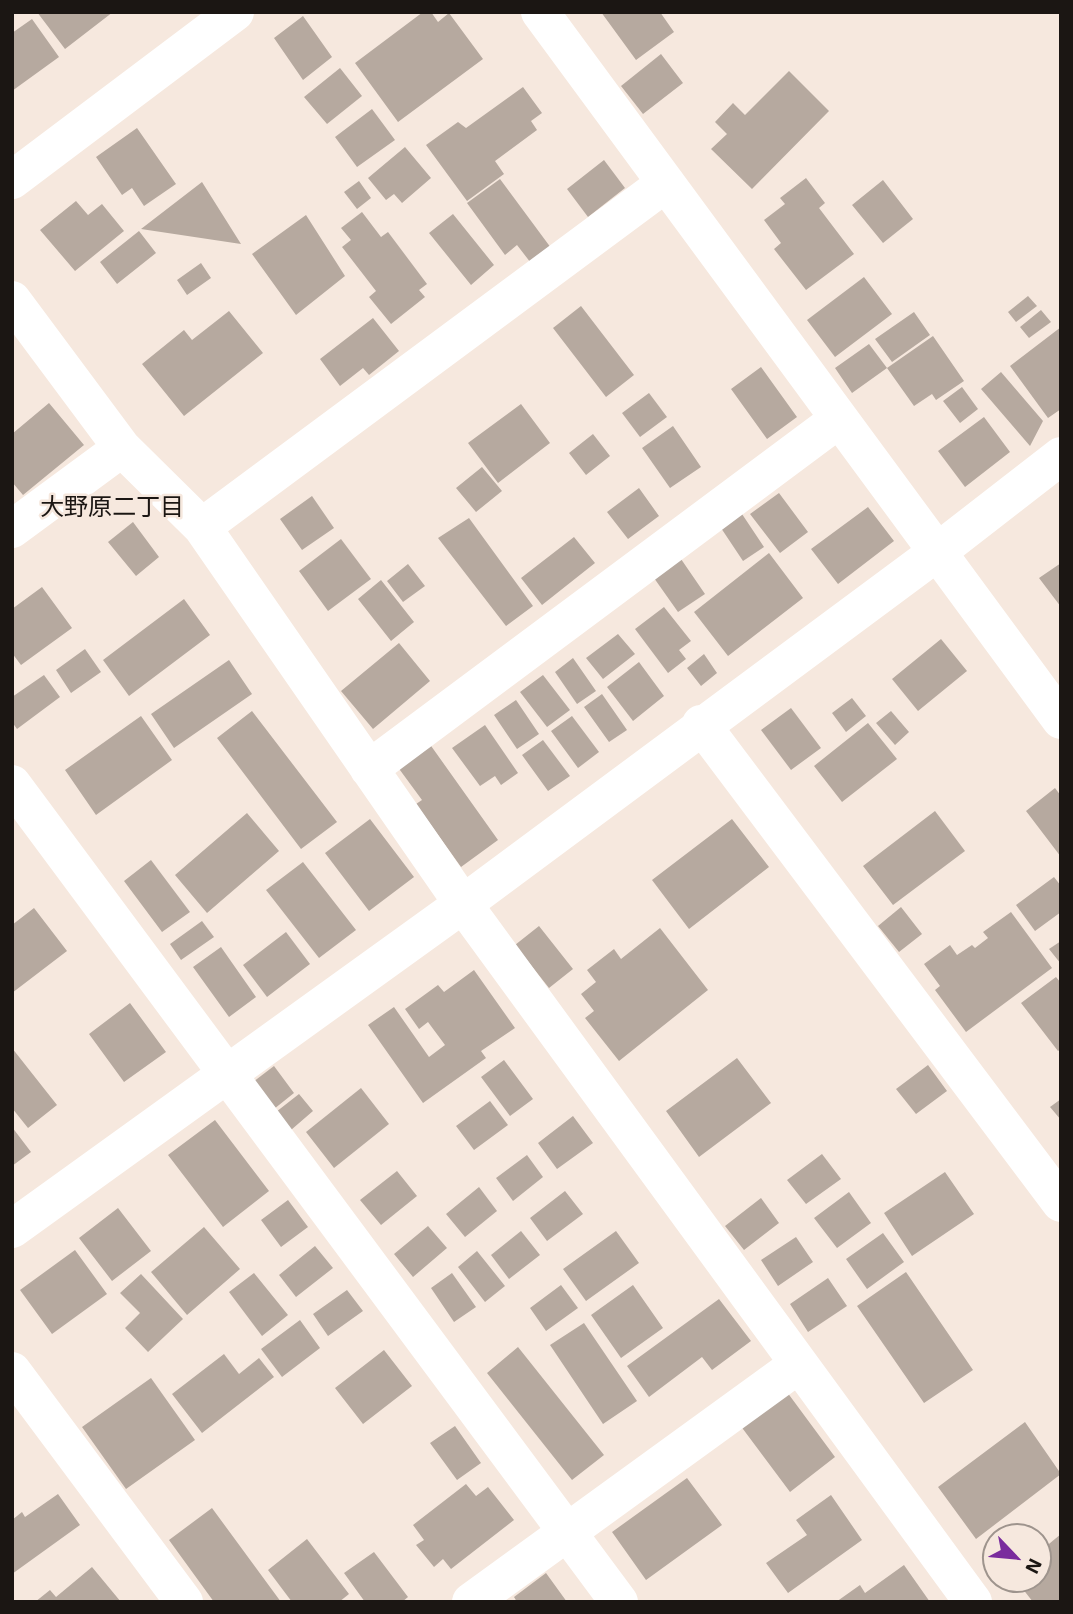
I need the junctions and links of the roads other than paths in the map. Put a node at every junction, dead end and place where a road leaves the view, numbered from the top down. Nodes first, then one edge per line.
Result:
1 (234, 12) edge
2 (540, 12) edge
3 (12, 180) edge
4 (666, 184) junction
5 (12, 300) edge
6 (839, 419) junction
7 (122, 448) junction
8 (1061, 456) edge
9 (202, 527) junction
10 (12, 529) edge
11 (936, 553) junction
12 (1061, 720) edge
13 (701, 724) junction
14 (369, 769) junction
15 (12, 784) edge
16 (463, 904) junction
17 (226, 1073) junction
18 (1061, 1203) edge
19 (12, 1229) edge
20 (799, 1364) junction
21 (12, 1371) edge
22 (568, 1532) junction
23 (184, 1602) edge
24 (471, 1602) edge
25 (619, 1602) edge
26 (973, 1602) edge

1 - 3 street
2 - 4 street
4 - 6 street
4 - 9 street
5 - 7 street
6 - 11 street
6 - 14 street
7 - 9 street
7 - 10 street
8 - 11 street
9 - 14 street
11 - 12 street
11 - 13 street
13 - 16 street
13 - 18 street
14 - 16 street
15 - 17 street
16 - 17 street
16 - 20 street
17 - 19 street
17 - 22 street
20 - 22 street
20 - 26 street
21 - 23 street
22 - 24 street
22 - 25 street

